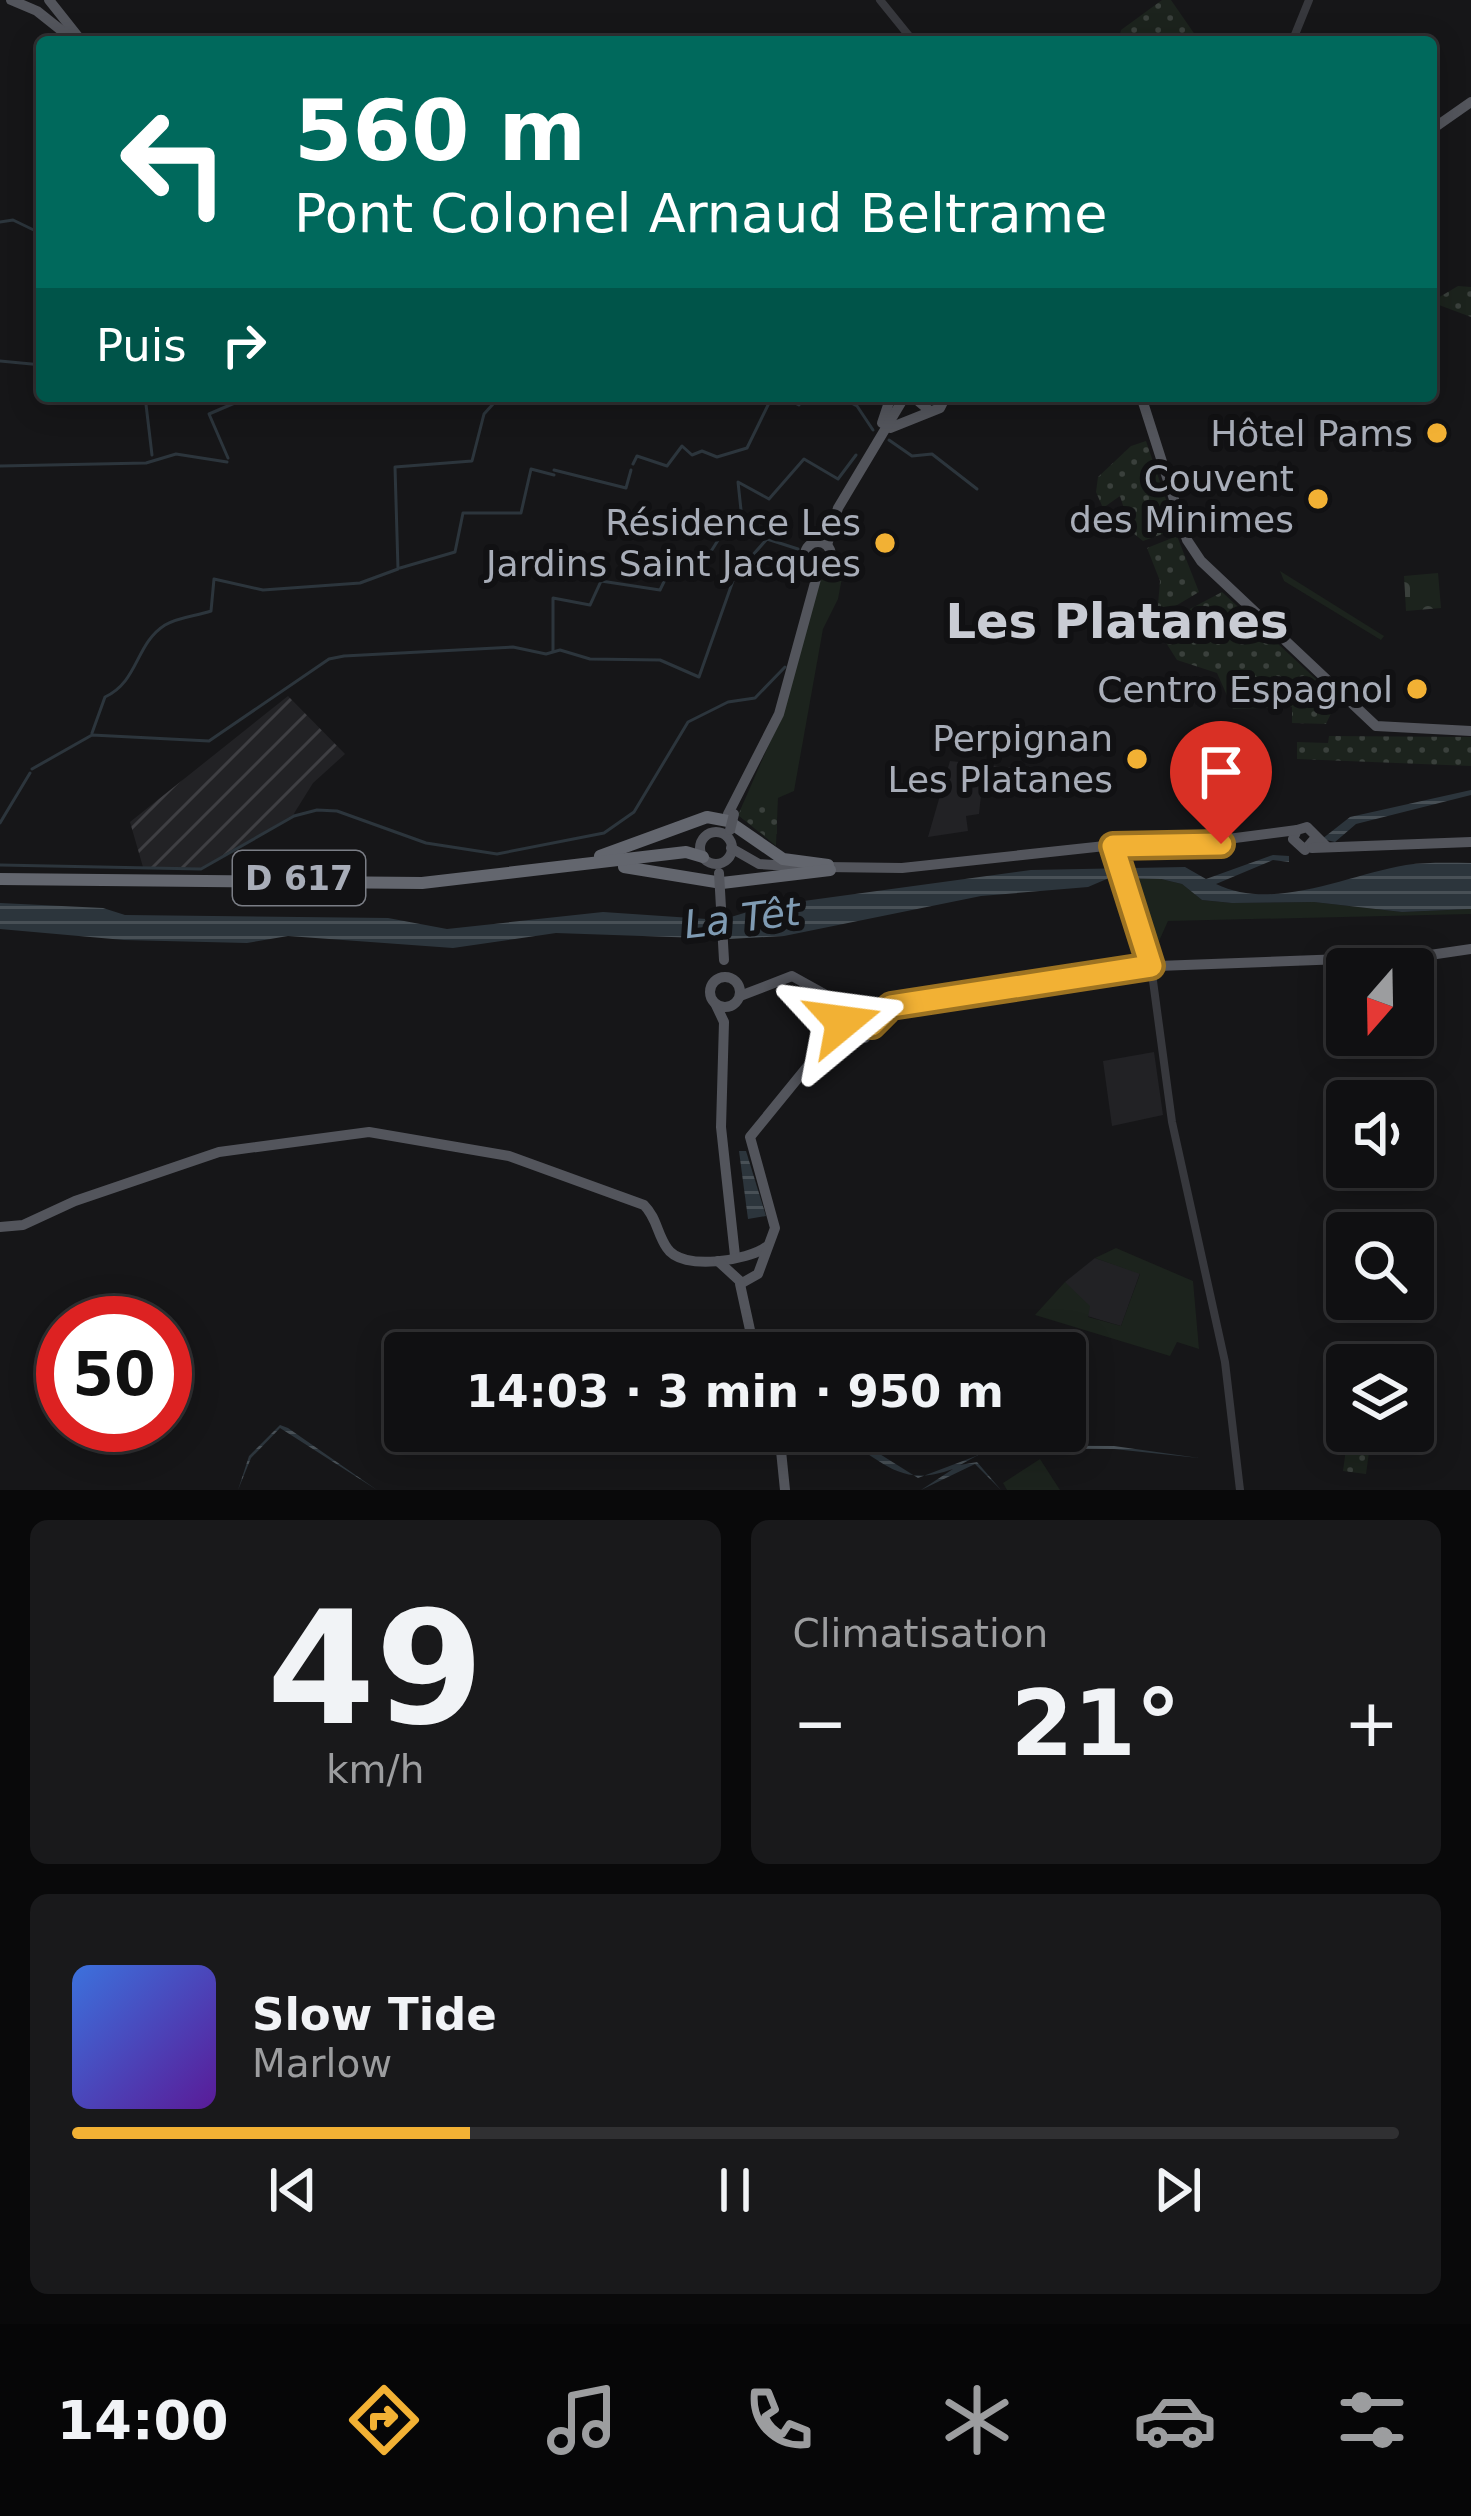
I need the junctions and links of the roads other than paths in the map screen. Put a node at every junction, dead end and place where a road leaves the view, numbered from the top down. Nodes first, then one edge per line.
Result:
1 (10, 0) edge
2 (880, 0) edge
3 (1309, 0) edge
4 (52, 2) edge
5 (71, 36) edge
6 (75, 36) edge
7 (909, 36) edge
8 (1294, 36) edge
9 (1471, 102) edge
10 (1437, 126) edge
11 (889, 402) edge
12 (902, 402) edge
13 (913, 402) edge
14 (941, 402) edge
15 (1143, 402) edge
16 (933, 411) junction
17 (872, 445) junction
18 (822, 543) junction
19 (814, 566) junction
20 (1471, 729) edge
21 (1295, 834) junction
22 (702, 840) joint
23 (1471, 842) edge
24 (1314, 843) junction
25 (1110, 846) junction
26 (721, 851) junction
27 (596, 856) junction
28 (833, 868) junction
29 (0, 876) edge
30 (370, 884) junction
31 (1471, 950) edge
32 (1149, 966) junction
33 (806, 980) junction
34 (730, 982) junction
35 (716, 1005) junction
36 (864, 1017) junction
37 (844, 1028) junction
38 (0, 1228) edge
39 (739, 1260) junction
40 (754, 1280) junction
41 (737, 1282) junction
42 (754, 1332) edge
43 (755, 1332) edge
44 (778, 1452) edge
45 (781, 1490) edge
46 (1238, 1490) edge

1 - 5 main road
2 - 7 street
3 - 8 street
4 - 6 main road
9 - 10 main road
11 - 17 main road
12 - 17 main road
13 - 16 main road
14 - 16 main road
15 - 20 main road
16 - 17 main road
17 - 18 main road
18 - 19 main road
18 - 19 main road
19 - 26 main road, bridge
21 - 24 main road
21 - 24 main road
21 - 25 main road
22 - 26 main road
22 - 27 highway, D 617
23 - 24 main road
25 - 28 main road
25 - 32 main road
26 - 28 main road
26 - 30 highway, D 617
26 - 34 main road, bridge
27 - 28 highway
27 - 29 highway, D 617
28 - 30 highway
29 - 30 highway, D 617
31 - 32 main road
32 - 36 main road
32 - 46 street
33 - 34 main road
33 - 36 main road
33 - 37 main road
34 - 35 main road
34 - 35 main road
34 - 39 main road
35 - 39 main road
36 - 37 main road
36 - 37 main road
37 - 39 main road
38 - 39 main road
39 - 40 main road
39 - 41 main road
40 - 41 main road
40 - 43 main road
41 - 42 main road
44 - 45 main road

